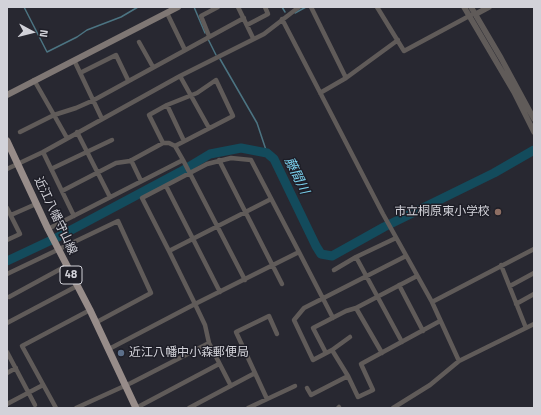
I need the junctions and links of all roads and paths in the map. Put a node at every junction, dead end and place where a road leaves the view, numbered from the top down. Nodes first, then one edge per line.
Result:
1 (178, 7) edge
2 (218, 7) edge
3 (238, 7) edge
4 (265, 7) edge
5 (299, 7) edge
6 (311, 7) edge
7 (377, 7) edge
8 (464, 7) edge
9 (471, 7) edge
10 (489, 7) edge
11 (167, 12) junction
12 (476, 14) junction
13 (469, 16) junction
14 (244, 18) junction
15 (282, 20) junction
16 (247, 25) junction
17 (209, 36) junction
18 (253, 38) junction
19 (398, 40) junction
20 (138, 42) dead end
21 (185, 50) junction
22 (74, 60) junction
23 (153, 67) junction
24 (80, 73) junction
25 (180, 76) junction
26 (346, 78) junction
27 (34, 80) junction
28 (128, 80) junction
29 (320, 93) junction
30 (7, 95) edge
31 (190, 95) junction
32 (94, 100) junction
33 (167, 105) junction
34 (54, 115) junction
35 (102, 119) junction
36 (534, 120) edge
37 (209, 128) junction
38 (20, 132) dead end
39 (77, 132) junction
40 (534, 132) edge
41 (67, 138) junction
42 (112, 140) dead end
43 (7, 141) edge
44 (184, 141) junction
45 (163, 143) junction
46 (175, 146) junction
47 (87, 151) junction
48 (43, 152) junction
49 (131, 160) junction
50 (183, 160) junction
51 (219, 160) junction
52 (18, 164) junction
53 (7, 169) edge
54 (51, 169) junction
55 (98, 173) junction
56 (190, 174) junction
57 (142, 181) junction
58 (166, 186) junction
59 (62, 191) junction
60 (110, 197) junction
61 (271, 199) junction
62 (36, 204) junction
63 (7, 208) edge
64 (245, 211) junction
65 (11, 215) junction
66 (74, 216) junction
67 (218, 226) junction
68 (48, 229) junction
69 (395, 236) junction
70 (192, 239) junction
71 (7, 240) edge
72 (57, 249) junction
73 (534, 249) edge
74 (169, 251) junction
75 (299, 252) junction
76 (406, 256) junction
77 (356, 257) junction
78 (501, 265) junction
79 (66, 266) junction
80 (272, 266) junction
81 (334, 270) dead end
82 (534, 273) edge
83 (7, 274) edge
84 (367, 276) junction
85 (417, 276) junction
86 (244, 280) junction
87 (282, 284) dead end
88 (399, 285) junction
89 (77, 286) junction
90 (510, 286) junction
91 (220, 292) junction
92 (534, 294) edge
93 (8, 296) edge
94 (378, 296) junction
95 (323, 299) junction
96 (432, 302) junction
97 (195, 304) junction
98 (516, 304) junction
99 (356, 308) junction
100 (90, 310) junction
101 (333, 318) junction
102 (440, 321) junction
103 (7, 323) edge
104 (95, 323) junction
105 (534, 324) edge
106 (526, 328) junction
107 (423, 331) junction
108 (278, 334) dead end
109 (350, 338) dead end
110 (402, 342) junction
111 (209, 343) junction
112 (108, 349) junction
113 (332, 350) junction
114 (7, 352) edge
115 (326, 353) junction
116 (382, 353) junction
117 (459, 361) junction
118 (219, 364) junction
119 (16, 368) junction
120 (7, 373) edge
121 (255, 373) junction
122 (348, 376) junction
123 (43, 385) junction
124 (126, 386) junction
125 (230, 386) junction
126 (295, 386) dead end
127 (307, 388) dead end
128 (29, 393) junction
129 (267, 399) junction
130 (7, 404) edge
131 (35, 405) dead end
132 (56, 408) edge
133 (76, 408) edge
134 (136, 408) edge
135 (189, 408) edge
136 (248, 408) edge
137 (393, 408) edge

1 - 11 main road
2 - 17 street
3 - 14 street
4 - 16 street
5 - 15 street
6 - 26 street
7 - 19 street
8 - 13 street
9 - 12 street
10 - 12 street
11 - 21 street
11 - 22 main road
12 - 13 street
12 - 36 street
13 - 19 street
13 - 40 street
14 - 16 street
14 - 17 street
15 - 18 street
15 - 29 street
16 - 18 street
17 - 21 street
18 - 25 street
19 - 26 street
20 - 23 street
21 - 23 street
22 - 24 street
22 - 27 main road
23 - 28 street
24 - 28 street
24 - 32 street
25 - 31 street
25 - 35 street
26 - 29 street
27 - 30 main road
27 - 34 street
28 - 32 street
29 - 69 street
31 - 33 street
31 - 37 street
31 - 37 street
32 - 34 street
32 - 35 street
33 - 44 street
33 - 45 street
34 - 38 street
34 - 41 street
35 - 39 street
37 - 44 street
39 - 41 street
39 - 47 street
41 - 48 street
42 - 47 street
43 - 52 main road, 近江八幡守山線 / 48
44 - 46 street
45 - 46 street
45 - 49 street
46 - 50 street
47 - 54 street
47 - 55 street
48 - 52 street
48 - 54 street
49 - 55 street
49 - 57 street
50 - 56 street
50 - 57 street
51 - 56 street
51 - 61 street
51 - 64 street
52 - 53 street
52 - 62 main road, 近江八幡守山線 / 48
54 - 59 street
55 - 59 street
55 - 60 street
56 - 58 street
56 - 67 street
57 - 60 street
58 - 70 street
58 - 74 street
59 - 66 street
60 - 66 street
61 - 64 street
61 - 75 street
62 - 65 street
62 - 68 main road, 近江八幡守山線 / 48
63 - 65 street
64 - 67 street
64 - 80 street
65 - 71 street
66 - 68 street
67 - 70 street
67 - 86 street
68 - 72 main road, 近江八幡守山線 / 48
69 - 76 street
69 - 77 street
70 - 74 street
70 - 91 street
72 - 79 main road, 近江八幡守山線 / 48
72 - 83 street
72 - 104 street
73 - 78 street
74 - 97 street
75 - 80 street
75 - 95 street
76 - 84 street
76 - 85 street
77 - 81 street
77 - 84 street
78 - 90 street
78 - 96 street
79 - 89 main road, 近江八幡守山線 / 48
79 - 93 street
80 - 86 street
80 - 87 street
82 - 90 street
84 - 94 street
84 - 95 street
85 - 88 street
85 - 96 street
86 - 91 street
88 - 94 street
88 - 107 street
89 - 100 main road, 近江八幡守山線 / 48
89 - 103 street
90 - 98 street
91 - 97 street
92 - 98 street
94 - 99 street
94 - 110 street
95 - 101 street
95 - 115 street
96 - 102 street
97 - 111 street
97 - 112 street
98 - 106 street
99 - 101 street
99 - 116 street
100 - 104 main road, 近江八幡守山線 / 48
100 - 123 street
101 - 115 street
102 - 107 street
102 - 117 street
104 - 112 main road, 近江八幡守山線 / 48
105 - 106 street
106 - 117 street
107 - 110 street
108 - 121 street
109 - 113 street
110 - 116 street
111 - 118 street
111 - 124 street
112 - 124 main road, 近江八幡守山線 / 48
113 - 115 street
113 - 122 street
114 - 119 street
116 - 122 street
117 - 137 street
118 - 125 street
118 - 134 street
119 - 120 street
119 - 128 street
121 - 125 street
121 - 129 street
122 - 127 street
123 - 128 street
123 - 132 street
124 - 133 street
124 - 134 main road, 近江八幡守山線 / 48
125 - 135 street
126 - 129 street
128 - 130 street
128 - 131 street
129 - 136 street

